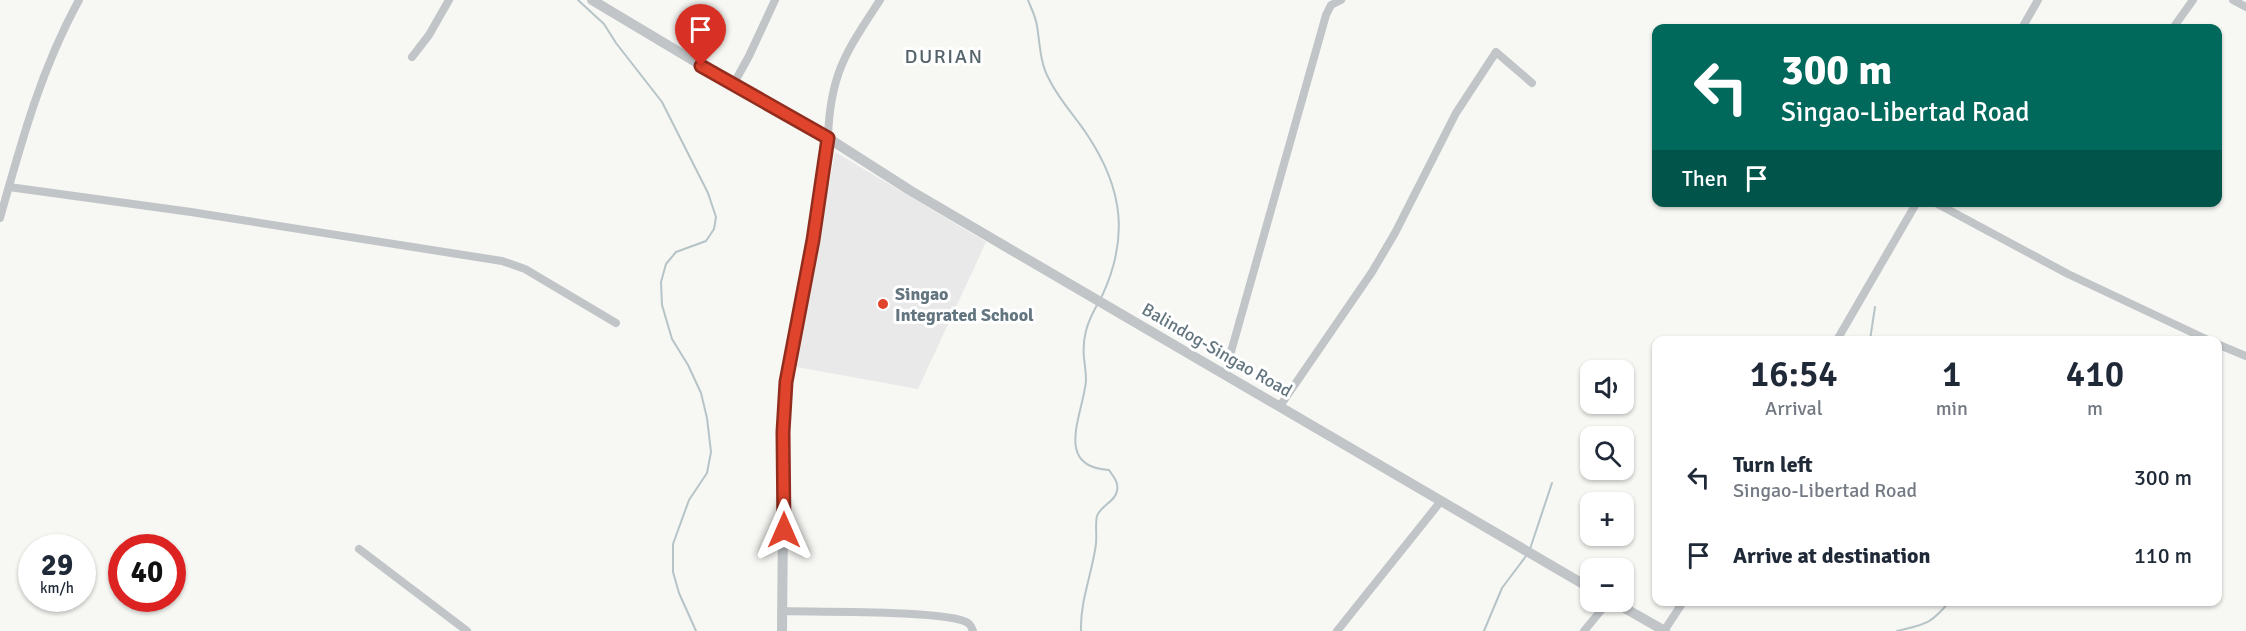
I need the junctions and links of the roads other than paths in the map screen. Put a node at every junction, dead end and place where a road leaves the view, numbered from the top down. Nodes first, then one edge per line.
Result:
1 (79, 0) edge
2 (449, 0) edge
3 (592, 0) edge
4 (775, 0) edge
5 (880, 0) edge
6 (1341, 0) edge
7 (2038, 0) edge
8 (2193, 0) edge
9 (2233, 0) edge
10 (2246, 7) edge
11 (2024, 24) edge
12 (2176, 24) edge
13 (412, 57) dead end
14 (1532, 83) dead end
15 (733, 85) junction
16 (828, 138) junction
17 (9, 187) junction
18 (1914, 207) edge
19 (1943, 207) edge
20 (0, 218) edge
21 (616, 323) dead end
22 (1838, 336) edge
23 (2200, 336) edge
24 (2222, 347) edge
25 (2246, 356) edge
26 (1225, 374) junction
27 (1280, 406) junction
28 (1441, 501) junction
29 (359, 549) dead end
30 (1580, 582) edge
31 (1681, 606) edge
32 (783, 611) junction
33 (1600, 612) edge
34 (1632, 612) edge
35 (467, 631) edge
36 (782, 631) edge
37 (973, 631) edge
38 (1337, 631) edge
39 (1584, 631) edge
40 (1665, 631) edge

1 - 17 street
2 - 13 street
3 - 15 street, Balindog-Singao Road
4 - 15 street
5 - 16 street
6 - 26 street
7 - 11 street
8 - 12 street
9 - 10 street
14 - 27 street
15 - 16 street, Balindog-Singao Road
16 - 26 street, Balindog-Singao Road
16 - 32 street
17 - 20 street
17 - 21 street
18 - 22 street
19 - 23 street
24 - 25 street
26 - 27 street, Balindog-Singao Road
27 - 28 street, Balindog-Singao Road
28 - 30 street, Balindog-Singao Road
28 - 38 street
29 - 35 street
31 - 40 street
32 - 36 street
32 - 37 street
33 - 39 street
34 - 40 street

